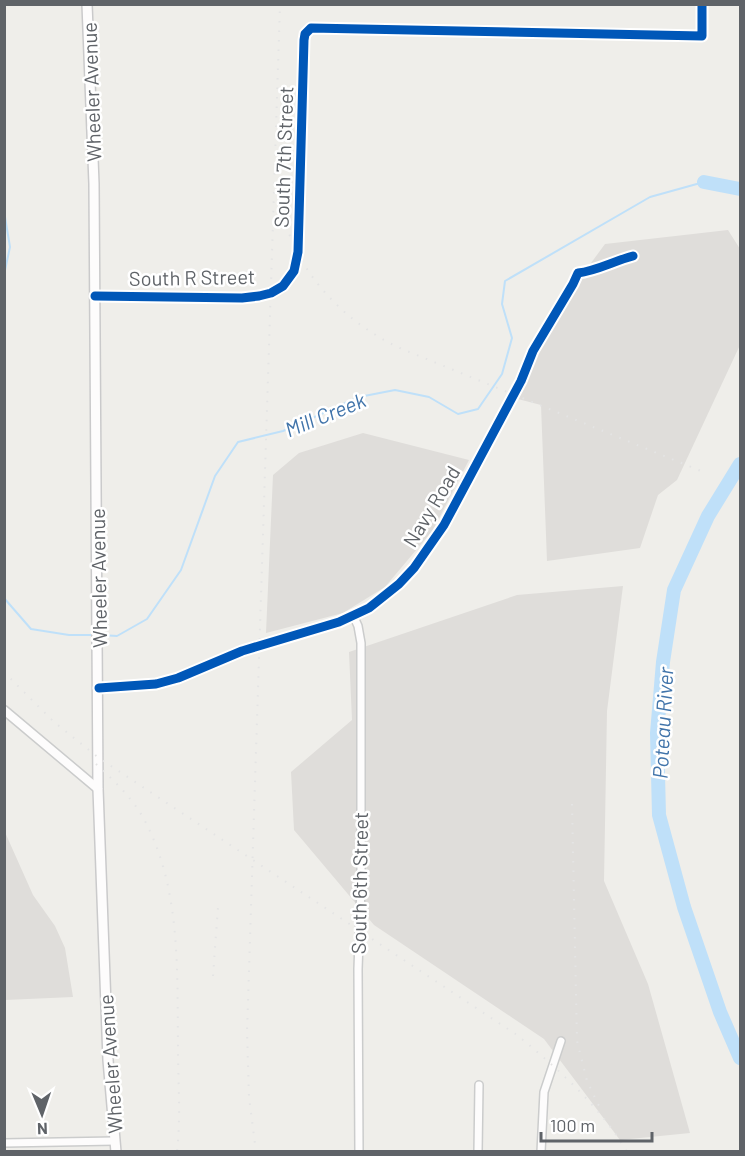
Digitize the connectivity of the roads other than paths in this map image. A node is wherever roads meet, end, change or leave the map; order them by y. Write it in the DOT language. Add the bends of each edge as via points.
graph roads {
  1 [pos="87,4"];
  2 [pos="702,4"];
  3 [pos="633,256"];
  4 [pos="287,282"];
  5 [pos="94,296"];
  6 [pos="353,615"];
  7 [pos="99,688"];
  8 [pos="4,710"];
  9 [pos="98,789"];
  10 [pos="561,1041"];
  11 [pos="479,1085"];
  12 [pos="6,1143"];
  13 [pos="115,1146"];
  14 [pos="8,1152"];
  15 [pos="359,1152"];
  16 [pos="478,1152"];
  17 [pos="541,1152"];
  1 -- 5 [label="main road, Wheeler Avenue"];
  2 -- 4 [label="street, South 7th Street" via="702,36 317,27 308,31 304,40 298,252"];
  3 -- 6 [label="street, Navy Road" via="578,273 533,351 437,538 399,584 369,608"];
  4 -- 5 [label="street, South R Street" via="278,290 252,297"];
  5 -- 7 [label="main road, Wheeler Avenue"];
  6 -- 7 [label="street, Navy Road" via="324,628 242,651 169,681"];
  6 -- 15 [label="street, South 6th Street" via="360,643"];
  7 -- 9 [label="main road, Wheeler Avenue"];
  8 -- 9 [label="street"];
  9 -- 13 [label="main road, Wheeler Avenue"];
  10 -- 17 [label="street" via="544,1092"];
  11 -- 16 [label="street"];
  12 -- 13 [label="street"];
  12 -- 14 [label="street"];
}
